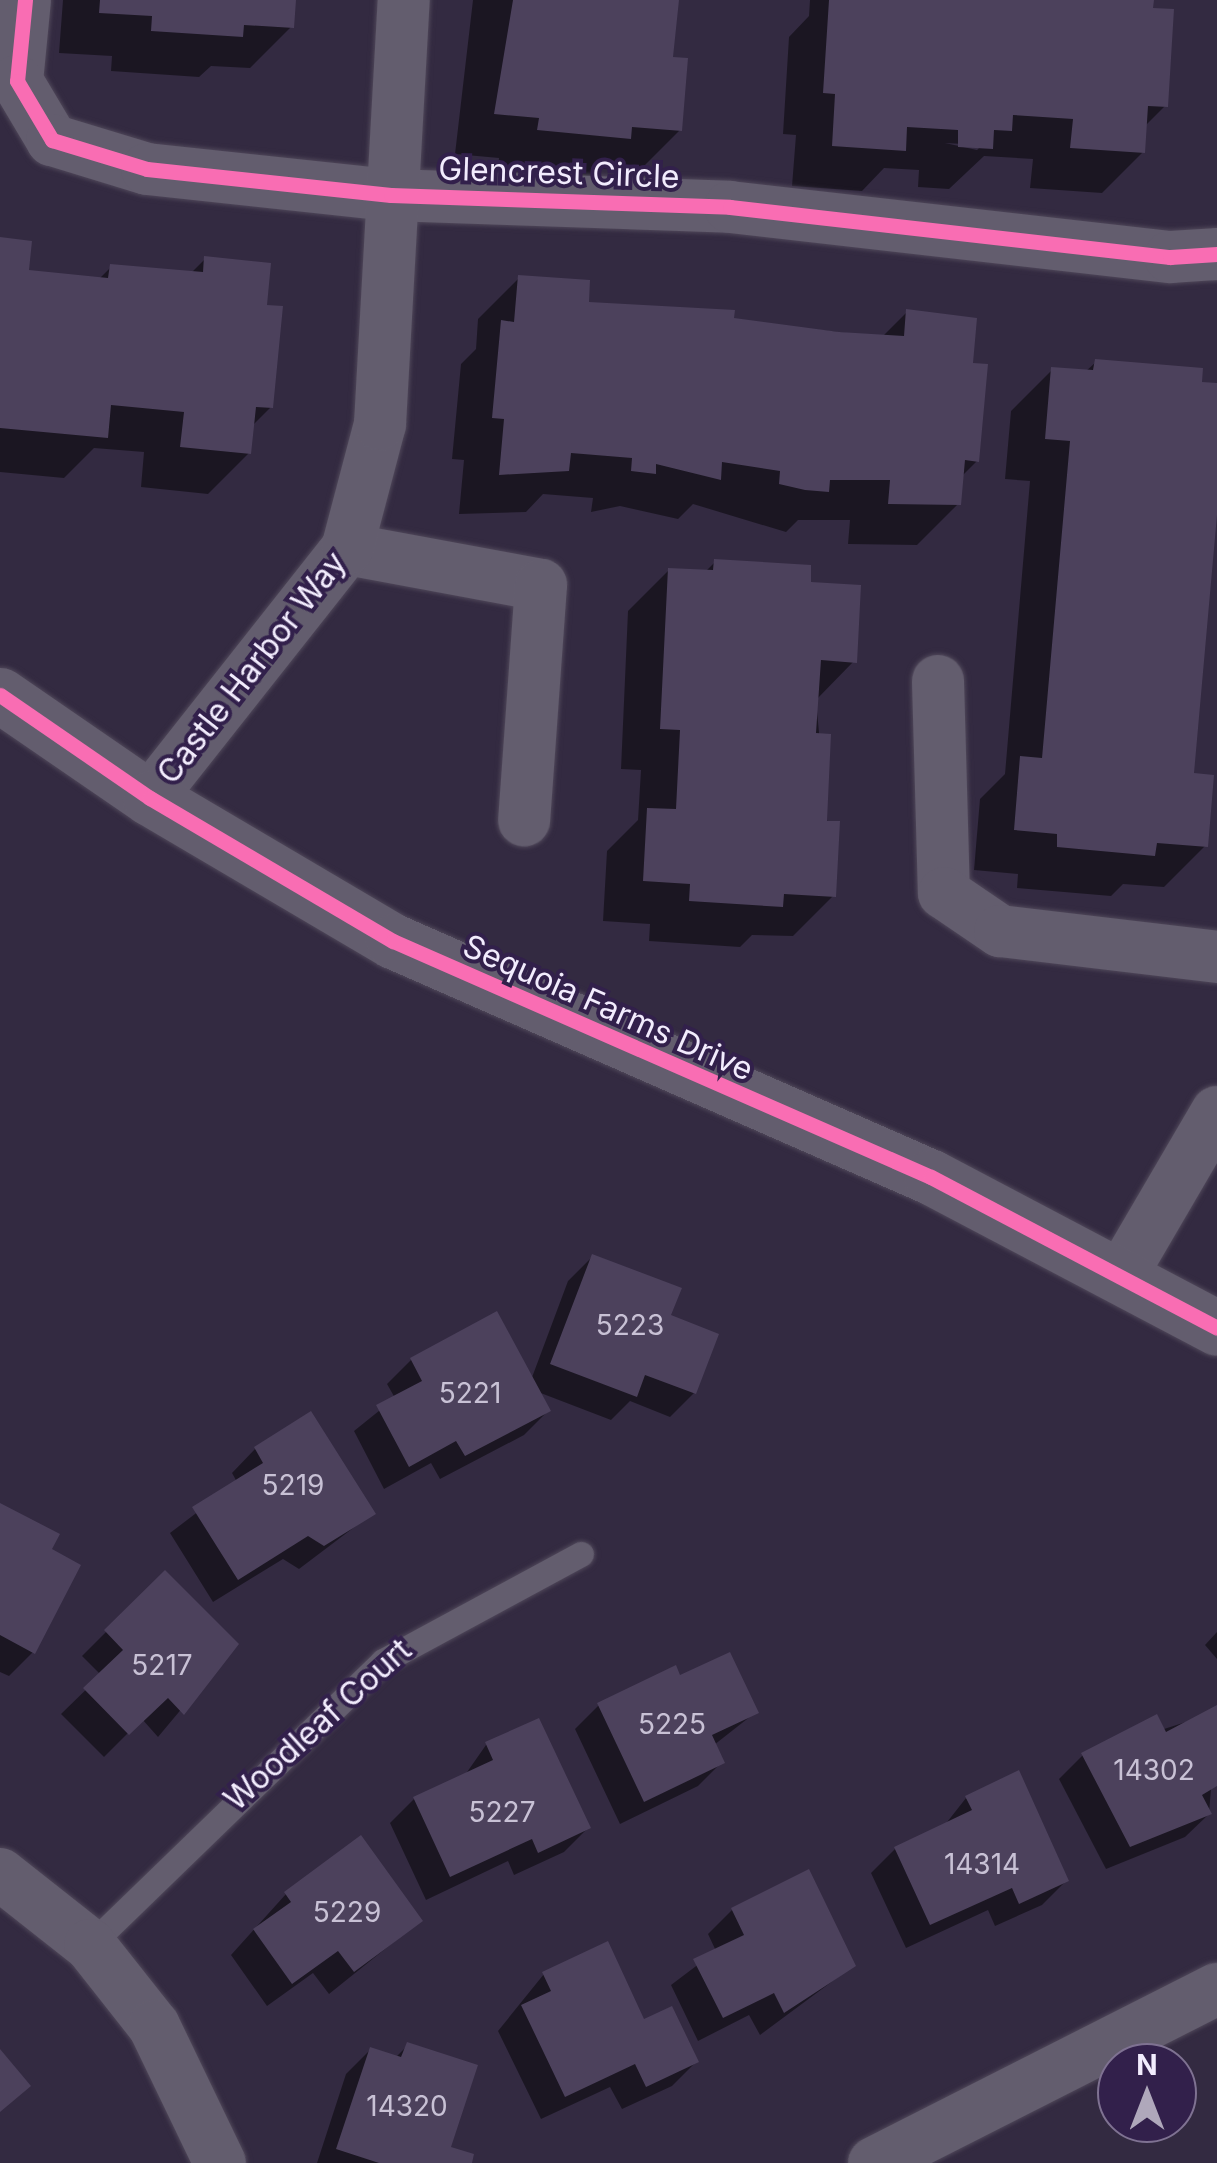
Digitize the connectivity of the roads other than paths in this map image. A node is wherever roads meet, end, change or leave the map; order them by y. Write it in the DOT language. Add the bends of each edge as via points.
graph roads {
  1 [pos="26,0"];
  2 [pos="404,0"];
  3 [pos="391,194"];
  4 [pos="1217,254"];
  5 [pos="347,549"];
  6 [pos="938,681"];
  7 [pos="0,695"];
  8 [pos="150,798"];
  9 [pos="524,820"];
  10 [pos="1217,957"];
  11 [pos="1217,1112"];
  12 [pos="1121,1276"];
  13 [pos="1217,1328"];
  14 [pos="580,1554"];
  15 [pos="0,1874"];
  16 [pos="90,1945"];
  17 [pos="1214,1999"];
  18 [pos="220,2163"];
  19 [pos="874,2163"];
  1 -- 3 [label="street, Glencrest Circle" via="16,81 52,140 147,169"];
  2 -- 3 [label="street, Castle Harbor Way"];
  3 -- 4 [label="street, Glencrest Circle" via="730,207 1170,257"];
  3 -- 5 [label="street, Castle Harbor Way" via="380,424"];
  5 -- 8 [label="street, Castle Harbor Way"];
  5 -- 9 [label="street" via="541,585"];
  6 -- 10 [label="street" via="944,894 1000,931"];
  7 -- 8 [label="street, Sequoia Farms Drive"];
  8 -- 12 [label="street, Sequoia Farms Drive" via="393,942 931,1178"];
  11 -- 12 [label="street"];
  12 -- 13 [label="street, Sequoia Farms Drive"];
  14 -- 16 [label="lane, Woodleaf Court" via="383,1661"];
  15 -- 16 [label="street"];
  16 -- 18 [label="street" via="184,2076"];
  17 -- 19 [label="street"];
}
